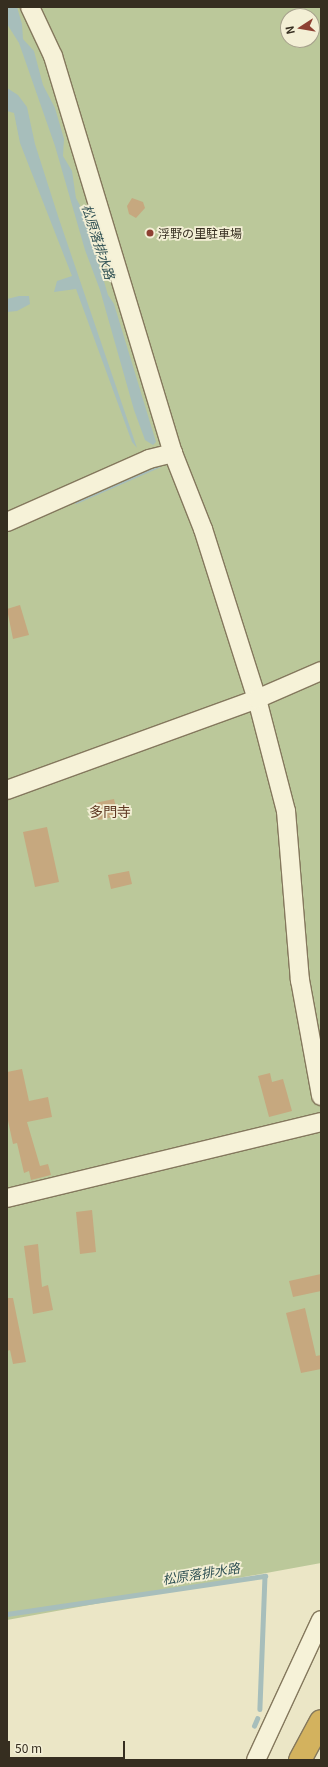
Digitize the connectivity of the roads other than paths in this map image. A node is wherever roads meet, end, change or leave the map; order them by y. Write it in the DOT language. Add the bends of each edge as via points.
graph roads {
  1 [pos="30,7"];
  2 [pos="173,453"];
  3 [pos="7,522"];
  4 [pos="321,671"];
  5 [pos="257,699"];
  6 [pos="7,790"];
  7 [pos="321,1096"];
  8 [pos="321,1122"];
  9 [pos="7,1198"];
  10 [pos="320,1622"];
  11 [pos="321,1721"];
  12 [pos="256,1760"];
  13 [pos="300,1760"];
  1 -- 2 [label="street" via="53,56"];
  2 -- 3 [label="street" via="149,459"];
  2 -- 5 [label="street" via="203,529"];
  4 -- 5 [label="street"];
  5 -- 6 [label="street"];
  5 -- 7 [label="street" via="286,811 300,980"];
  8 -- 9 [label="street"];
  10 -- 12 [label="street"];
  11 -- 13 [label="highway"];
}
